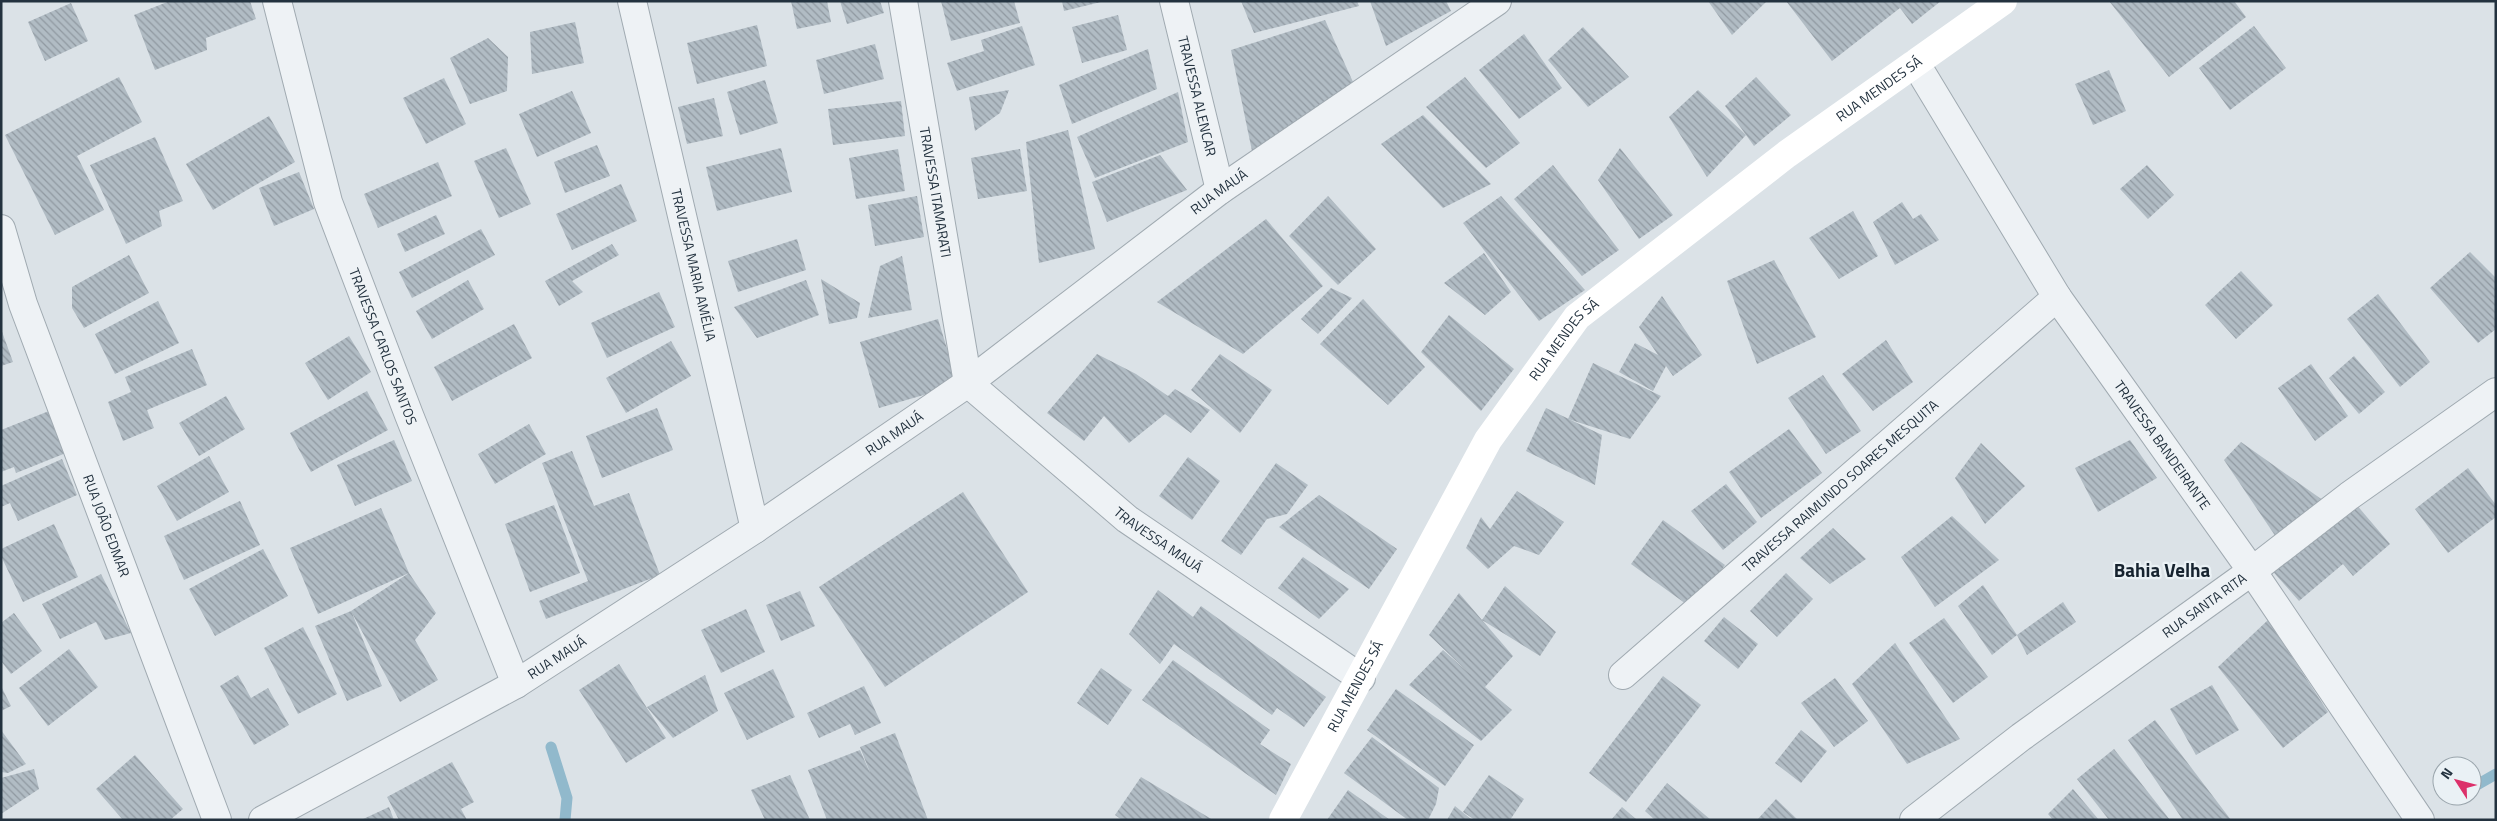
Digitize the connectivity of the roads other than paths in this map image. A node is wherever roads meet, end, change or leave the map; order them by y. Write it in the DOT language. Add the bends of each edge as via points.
graph roads {
  1 [pos="278,1"];
  2 [pos="632,1"];
  3 [pos="903,1"];
  4 [pos="1174,1"];
  5 [pos="1497,1"];
  6 [pos="2003,1"];
  7 [pos="1462,11"];
  8 [pos="1916,64"];
  9 [pos="1220,190"];
  10 [pos="1,228"];
  11 [pos="2057,297"];
  12 [pos="968,382"];
  13 [pos="2496,392"];
  14 [pos="755,529"];
  15 [pos="2252,571"];
  16 [pos="1623,675"];
  17 [pos="1361,678"];
  18 [pos="516,684"];
  19 [pos="217,820"];
  20 [pos="262,820"];
  21 [pos="1283,820"];
  22 [pos="1914,820"];
  23 [pos="2420,820"];
  1 -- 18 [label="street, TRAVESSA CARLOS SANTOS" via="328,202 408,415"];
  2 -- 14 [label="street, TRAVESSA MARIA AMÉLIA"];
  3 -- 12 [label="street, TRAVESSA ITAMARATI"];
  4 -- 9 [label="street, TRAVESSA ALENCAR"];
  5 -- 7 [label="street, RUA MAUÁ"];
  6 -- 8 [label="street, RUA MENDES SÁ"];
  7 -- 9 [label="street, RUA MAUÁ"];
  8 -- 11 [label="street, TRAVESSA BANDEIRANTE"];
  8 -- 17 [label="street, RUA MENDES SÁ" via="1788,154 1578,317 1488,440"];
  9 -- 12 [label="street, RUA MAUÁ"];
  10 -- 19 [label="street, RUA JOÃO EDMAR" via="22,304"];
  11 -- 15 [label="street, TRAVESSA BANDEIRANTE"];
  11 -- 16 [label="street, TRAVESSA RAIMUNDO SOARES MESQUITA"];
  12 -- 14 [label="street, RUA MAUÁ"];
  12 -- 17 [label="street, TRAVESSA MAUÁ" via="1127,520"];
  13 -- 15 [label="street, RUA SANTA RITA" via="2349,496"];
  14 -- 18 [label="street, RUA MAUÁ"];
  15 -- 22 [label="street, RUA SANTA RITA" via="2021,737"];
  15 -- 23 [label="street, TRAVESSA BANDEIRANTE"];
  17 -- 21 [label="street, RUA MENDES SÁ"];
  18 -- 20 [label="street, RUA MAUÁ"];
}
